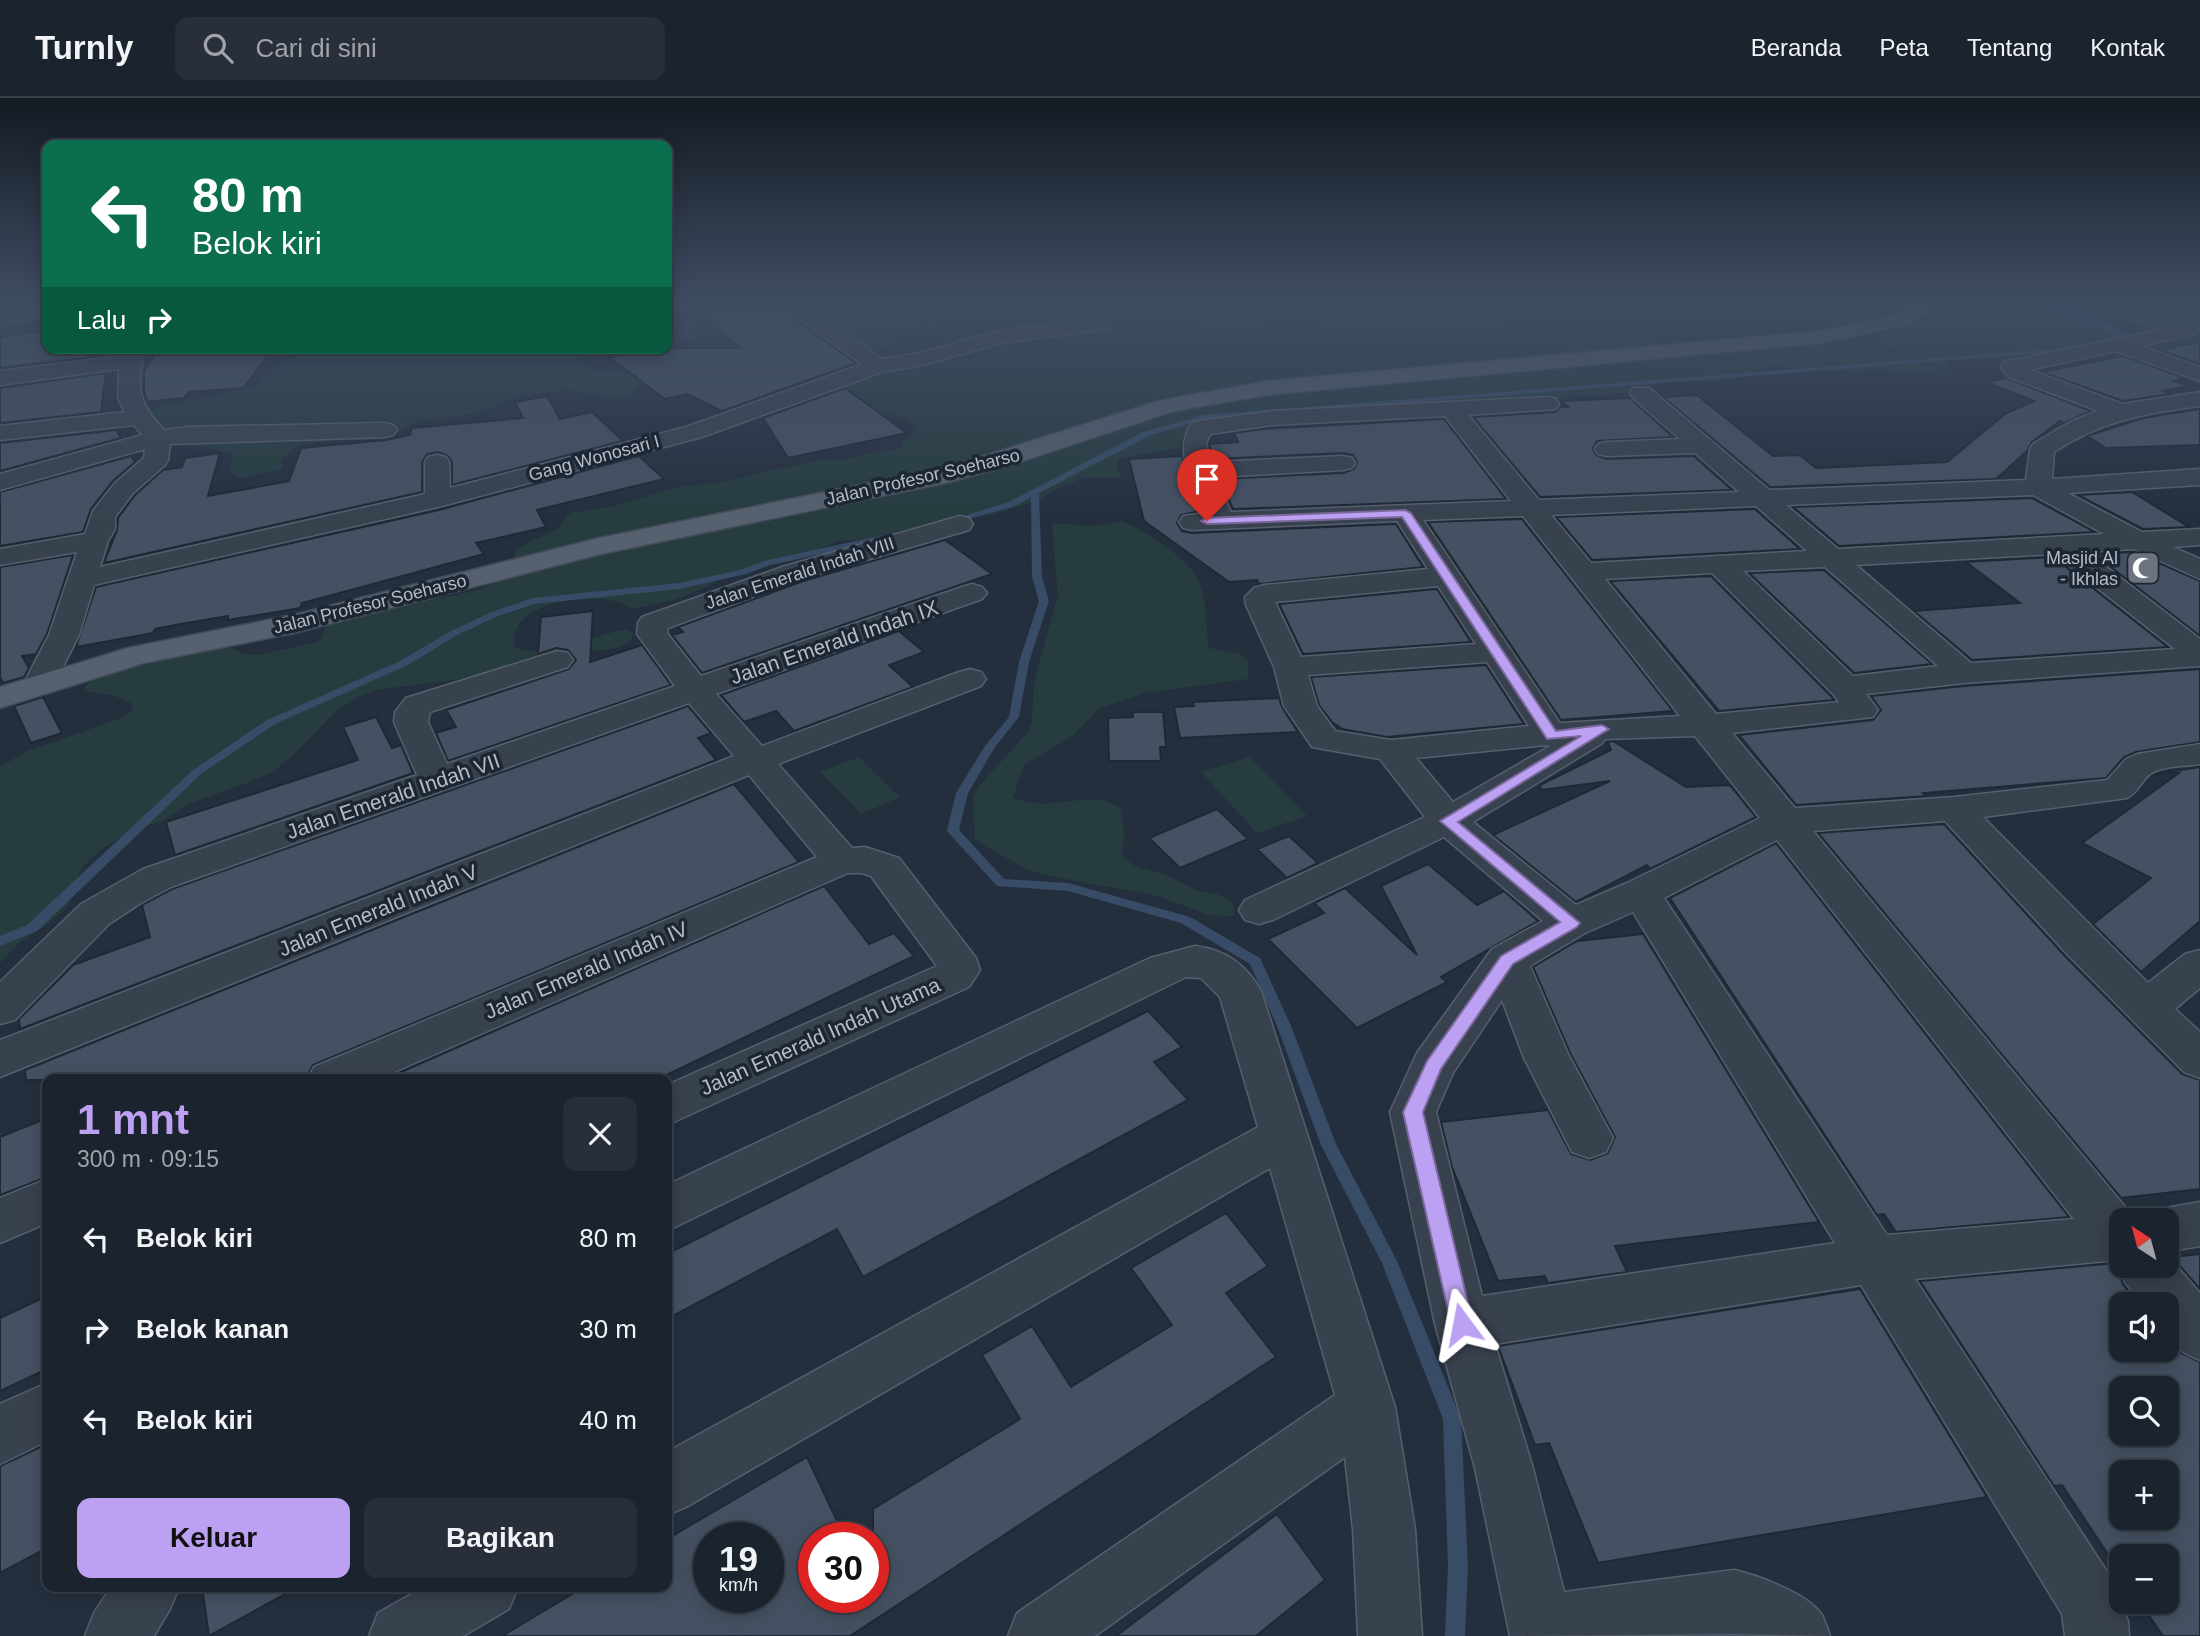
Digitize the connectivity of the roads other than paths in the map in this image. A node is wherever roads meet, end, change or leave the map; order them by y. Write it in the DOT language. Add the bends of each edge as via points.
graph roads {
  1 [pos="30,373"];
  2 [pos="130,373"];
  3 [pos="859,373"];
  4 [pos="1432,373"];
  5 [pos="2022,373"];
  6 [pos="0,378"];
  7 [pos="1641,393"];
  8 [pos="2200,399"];
  9 [pos="1548,404"];
  10 [pos="1452,410"];
  11 [pos="2117,410"];
  12 [pos="138,418"];
  13 [pos="385,430"];
  14 [pos="0,433"];
  15 [pos="158,438"];
  16 [pos="1702,445"];
  17 [pos="1607,449"];
  18 [pos="437,462"];
  19 [pos="1342,463"];
  20 [pos="1200,470"];
  21 [pos="2200,477"];
  22 [pos="0,482"];
  23 [pos="2038,487"];
  24 [pos="1764,498"];
  25 [pos="438,499"];
  26 [pos="1531,509"];
  27 [pos="1405,513"];
  28 [pos="1221,521"];
  29 [pos="1192,522"];
  30 [pos="960,524"];
  31 [pos="2200,537"];
  32 [pos="94,541"];
  33 [pos="2142,541"];
  34 [pos="2062,546"];
  35 [pos="0,557"];
  36 [pos="1834,560"];
  37 [pos="1719,564"];
  38 [pos="2200,570"];
  39 [pos="1583,572"];
  40 [pos="1448,576"];
  41 [pos="83,579"];
  42 [pos="972,593"];
  43 [pos="1496,652"];
  44 [pos="2200,656"];
  45 [pos="557,660"];
  46 [pos="1290,667"];
  47 [pos="1964,673"];
  48 [pos="970,679"];
  49 [pos="40,683"];
  50 [pos="1845,687"];
  51 [pos="696,691"];
  52 [pos="0,698"];
  53 [pos="1706,724"];
  54 [pos="1602,729"];
  55 [pos="1552,736"];
  56 [pos="1391,750"];
  57 [pos="2200,754"];
  58 [pos="756,760"];
  59 [pos="437,781"];
  60 [pos="1954,808"];
  61 [pos="1448,821"];
  62 [pos="1784,821"];
  63 [pos="842,861"];
  64 [pos="1641,893"];
  65 [pos="1259,910"];
  66 [pos="1572,923"];
  67 [pos="1507,960"];
  68 [pos="2200,965"];
  69 [pos="2149,1006"];
  70 [pos="0,1008"];
  71 [pos="0,1059"];
  72 [pos="2200,1060"];
  73 [pos="344,1074"];
  74 [pos="672,1104"];
  75 [pos="1283,1136"];
  76 [pos="1589,1139"];
  77 [pos="42,1202"];
  78 [pos="672,1207"];
  79 [pos="2109,1212"];
  80 [pos="0,1221"];
  81 [pos="2200,1224"];
  82 [pos="2179,1230"];
  83 [pos="2109,1244"];
  84 [pos="1874,1259"];
  85 [pos="2160,1278"];
  86 [pos="1462,1324"];
  87 [pos="2200,1334"];
  88 [pos="1367,1407"];
  89 [pos="42,1414"];
  90 [pos="0,1435"];
  91 [pos="672,1482"];
  92 [pos="145,1592"];
  93 [pos="478,1592"];
  94 [pos="1541,1631"];
  95 [pos="117,1636"];
  96 [pos="401,1636"];
  97 [pos="1040,1636"];
  98 [pos="1390,1636"];
  99 [pos="1798,1636"];
  100 [pos="2097,1636"];
  1 -- 6 [label="street"];
  2 -- 12 [label="street" via="130,404"];
  3 -- 25 [label="street, Gang Wonosari I" via="694,432"];
  4 -- 49 [label="main road, Jalan Profesor Soeharso" via="1267,388 1168,405 950,474 599,546 294,624 139,655"];
  5 -- 11 [label="street"];
  7 -- 16 [label="street"];
  8 -- 11 [label="street"];
  9 -- 10 [label="street"];
  10 -- 20 [label="street" via="1272,418 1200,428 1194,444"];
  10 -- 26 [label="street"];
  11 -- 23 [label="street" via="2042,449"];
  12 -- 14 [label="street"];
  12 -- 15 [label="street"];
  13 -- 15 [label="street"];
  15 -- 22 [label="street"];
  15 -- 32 [label="street" via="156,460 124,488 102,517 102,529"];
  16 -- 17 [label="street"];
  16 -- 24 [label="street"];
  18 -- 25 [label="street"];
  19 -- 20 [label="street"];
  20 -- 28 [label="street"];
  21 -- 23 [label="street"];
  23 -- 24 [label="street"];
  23 -- 33 [label="street"];
  24 -- 26 [label="street"];
  24 -- 36 [label="street"];
  25 -- 41 [label="street, Gang Wonosari I"];
  26 -- 27 [label="street"];
  26 -- 39 [label="street"];
  27 -- 28 [label="street"];
  27 -- 40 [label="street"];
  28 -- 29 [label="street"];
  30 -- 51 [label="street, Jalan Emerald Indah VIII" via="792,573 658,620 651,627 652,634"];
  31 -- 33 [label="street"];
  32 -- 35 [label="street"];
  32 -- 41 [label="street"];
  33 -- 34 [label="street"];
  33 -- 38 [label="street"];
  34 -- 36 [label="street"];
  34 -- 44 [label="street"];
  36 -- 37 [label="street"];
  36 -- 47 [label="street"];
  37 -- 39 [label="street"];
  37 -- 50 [label="street"];
  39 -- 53 [label="street"];
  40 -- 43 [label="street"];
  40 -- 46 [label="street" via="1264,594 1258,600"];
  41 -- 49 [label="street" via="64,635"];
  42 -- 51 [label="street, Jalan Emerald Indah IX"];
  43 -- 46 [label="street"];
  43 -- 55 [label="street"];
  44 -- 47 [label="street"];
  45 -- 59 [label="street" via="418,705 411,722"];
  46 -- 56 [label="street" via="1301,706 1324,740"];
  47 -- 50 [label="street"];
  48 -- 58 [label="street, Jalan Emerald Indah V"];
  49 -- 52 [label="main road, Jalan Profesor Soeharso"];
  50 -- 53 [label="street" via="1861,710"];
  51 -- 58 [label="street"];
  51 -- 59 [label="street, Jalan Emerald Indah VII"];
  53 -- 54 [label="street"];
  53 -- 62 [label="street"];
  54 -- 55 [label="street"];
  54 -- 61 [label="street"];
  55 -- 56 [label="street"];
  56 -- 61 [label="street"];
  57 -- 60 [label="street" via="2143,763 2123,787 2114,790"];
  58 -- 63 [label="street"];
  58 -- 71 [label="street, Jalan Emerald Indah V"];
  59 -- 70 [label="street, Jalan Emerald Indah VII" via="157,878 95,914"];
  60 -- 62 [label="street"];
  60 -- 69 [label="street" via="2082,944"];
  61 -- 65 [label="street"];
  61 -- 66 [label="street"];
  62 -- 64 [label="street"];
  62 -- 79 [label="street"];
  63 -- 73 [label="street, Jalan Emerald Indah IV"];
  63 -- 74 [label="street, Jalan Emerald Indah Utama" via="865,860 885,867 955,958 959,970"];
  64 -- 66 [label="street"];
  64 -- 84 [label="street"];
  66 -- 67 [label="street"];
  67 -- 76 [label="street" via="1547,1058"];
  67 -- 86 [label="street" via="1433,1066 1413,1112"];
  68 -- 69 [label="street"];
  69 -- 72 [label="street"];
  75 -- 78 [label="street" via="1240,990 1216,967 1180,961"];
  75 -- 88 [label="street"];
  75 -- 91 [label="street"];
  77 -- 80 [label="street"];
  81 -- 82 [label="street"];
  83 -- 84 [label="street"];
  84 -- 86 [label="street"];
  84 -- 100 [label="street" via="2088,1598"];
  85 -- 87 [label="street"];
  86 -- 94 [label="street" via="1504,1468"];
  88 -- 97 [label="street"];
  88 -- 98 [label="street" via="1384,1529"];
  89 -- 90 [label="street"];
  92 -- 95 [label="street"];
  93 -- 96 [label="street"];
  94 -- 99 [label="street" via="1734,1602 1771,1614"];
}
